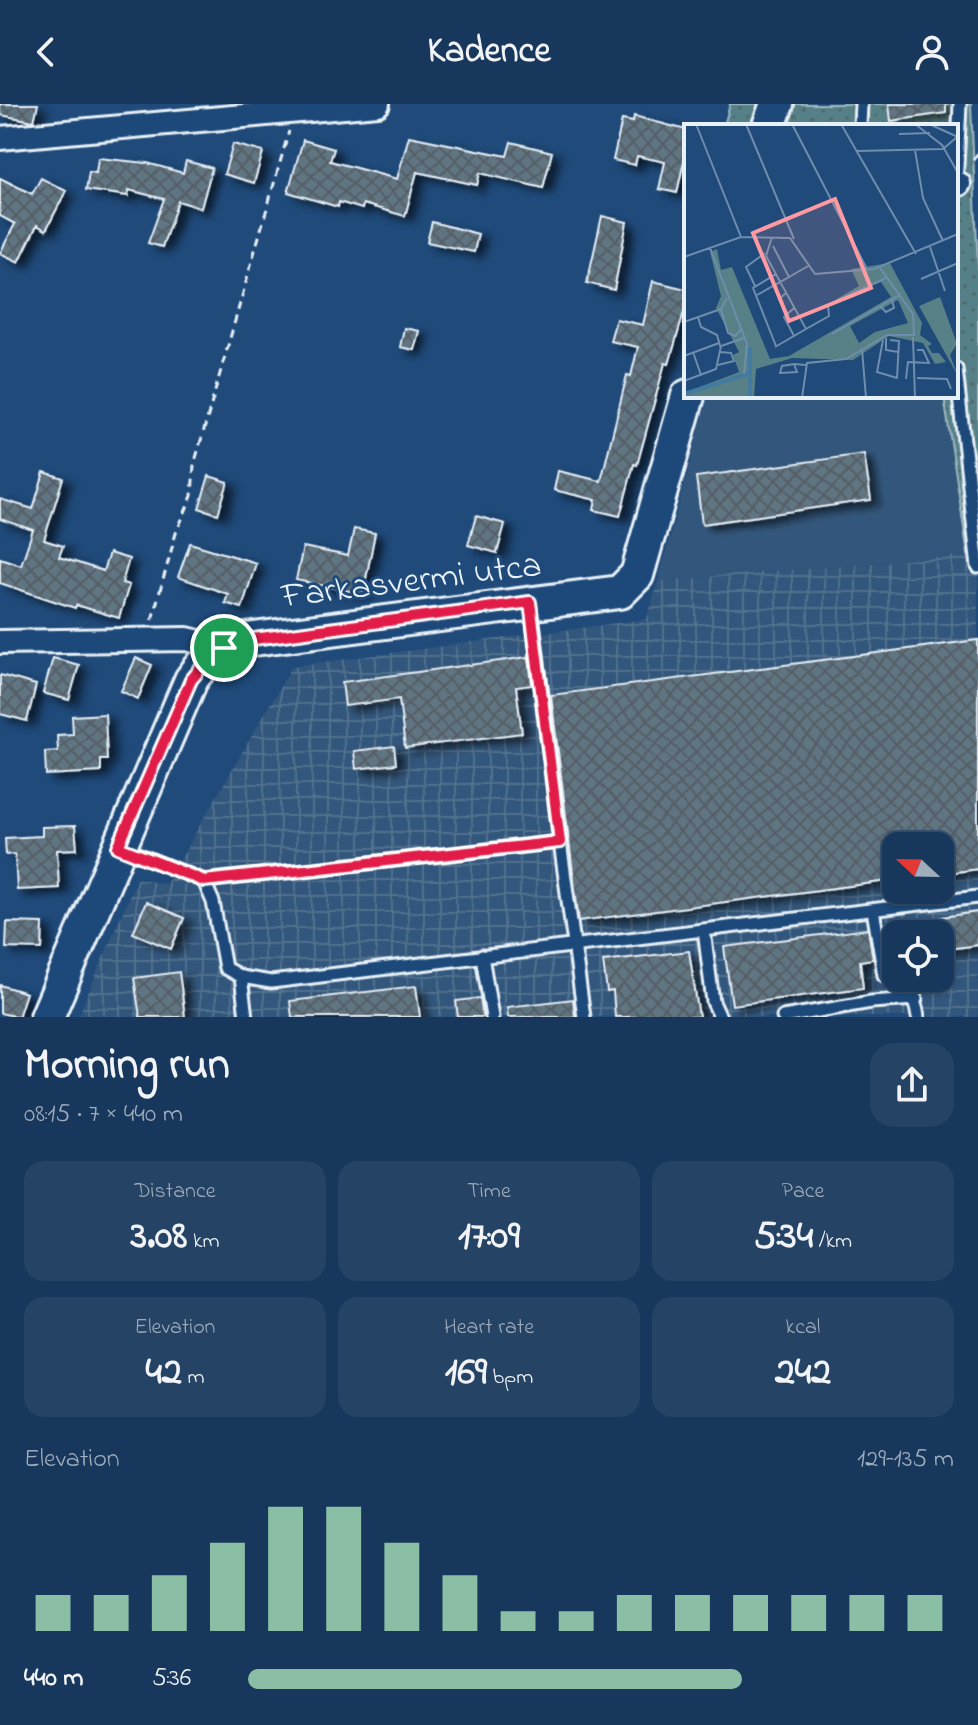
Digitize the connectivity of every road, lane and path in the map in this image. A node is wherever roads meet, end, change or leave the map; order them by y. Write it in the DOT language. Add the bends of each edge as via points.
graph roads {
  1 [pos="378,104"];
  2 [pos="777,104"];
  3 [pos="861,104"];
  4 [pos="960,104"];
  5 [pos="294,112"];
  6 [pos="770,124"];
  7 [pos="860,124"];
  8 [pos="0,138"];
  9 [pos="958,158"];
  10 [pos="958,387"];
  11 [pos="687,398"];
  12 [pos="978,567"];
  13 [pos="530,602"];
  14 [pos="147,639"];
  15 [pos="0,642"];
  16 [pos="224,648"];
  17 [pos="560,842"];
  18 [pos="118,847"];
  19 [pos="204,881"];
  20 [pos="978,897"];
  21 [pos="873,910"];
  22 [pos="704,930"];
  23 [pos="575,945"];
  24 [pos="482,956"];
  25 [pos="241,977"];
  26 [pos="916,999"];
  27 [pos="47,1017"];
  28 [pos="246,1017"];
  29 [pos="492,1017"];
  30 [pos="584,1017"];
  31 [pos="720,1017"];
  32 [pos="783,1017"];
  33 [pos="918,1017"];
  1 -- 5 [label="street"];
  2 -- 6 [label="street"];
  3 -- 7 [label="lane"];
  4 -- 9 [label="lane"];
  5 -- 8 [label="street"];
  5 -- 14 [label="path" via="194,465 192,496 176,533"];
  10 -- 12 [label="lane"];
  11 -- 13 [label="street, Farkasvermi utca" via="632,583 614,593"];
  13 -- 16 [label="street, Farkasvermi utca" via="246,640"];
  13 -- 17 [label="lane"];
  14 -- 15 [label="street"];
  14 -- 16 [label="street" via="187,639"];
  16 -- 18 [label="street, Farkasvermi utca" via="191,680"];
  17 -- 19 [label="lane"];
  17 -- 23 [label="lane"];
  18 -- 19 [label="lane"];
  18 -- 27 [label="street, Farkasvermi utca"];
  19 -- 25 [label="lane" via="213,902 220,958 225,968"];
  20 -- 21 [label="lane"];
  21 -- 22 [label="lane"];
  21 -- 26 [label="lane" via="884,975 901,981"];
  22 -- 23 [label="lane"];
  22 -- 31 [label="lane" via="713,1002"];
  23 -- 24 [label="lane"];
  23 -- 30 [label="lane"];
  24 -- 25 [label="lane" via="271,982"];
  24 -- 29 [label="lane"];
  25 -- 28 [label="lane"];
  26 -- 32 [label="lane"];
  26 -- 33 [label="lane"];
}
